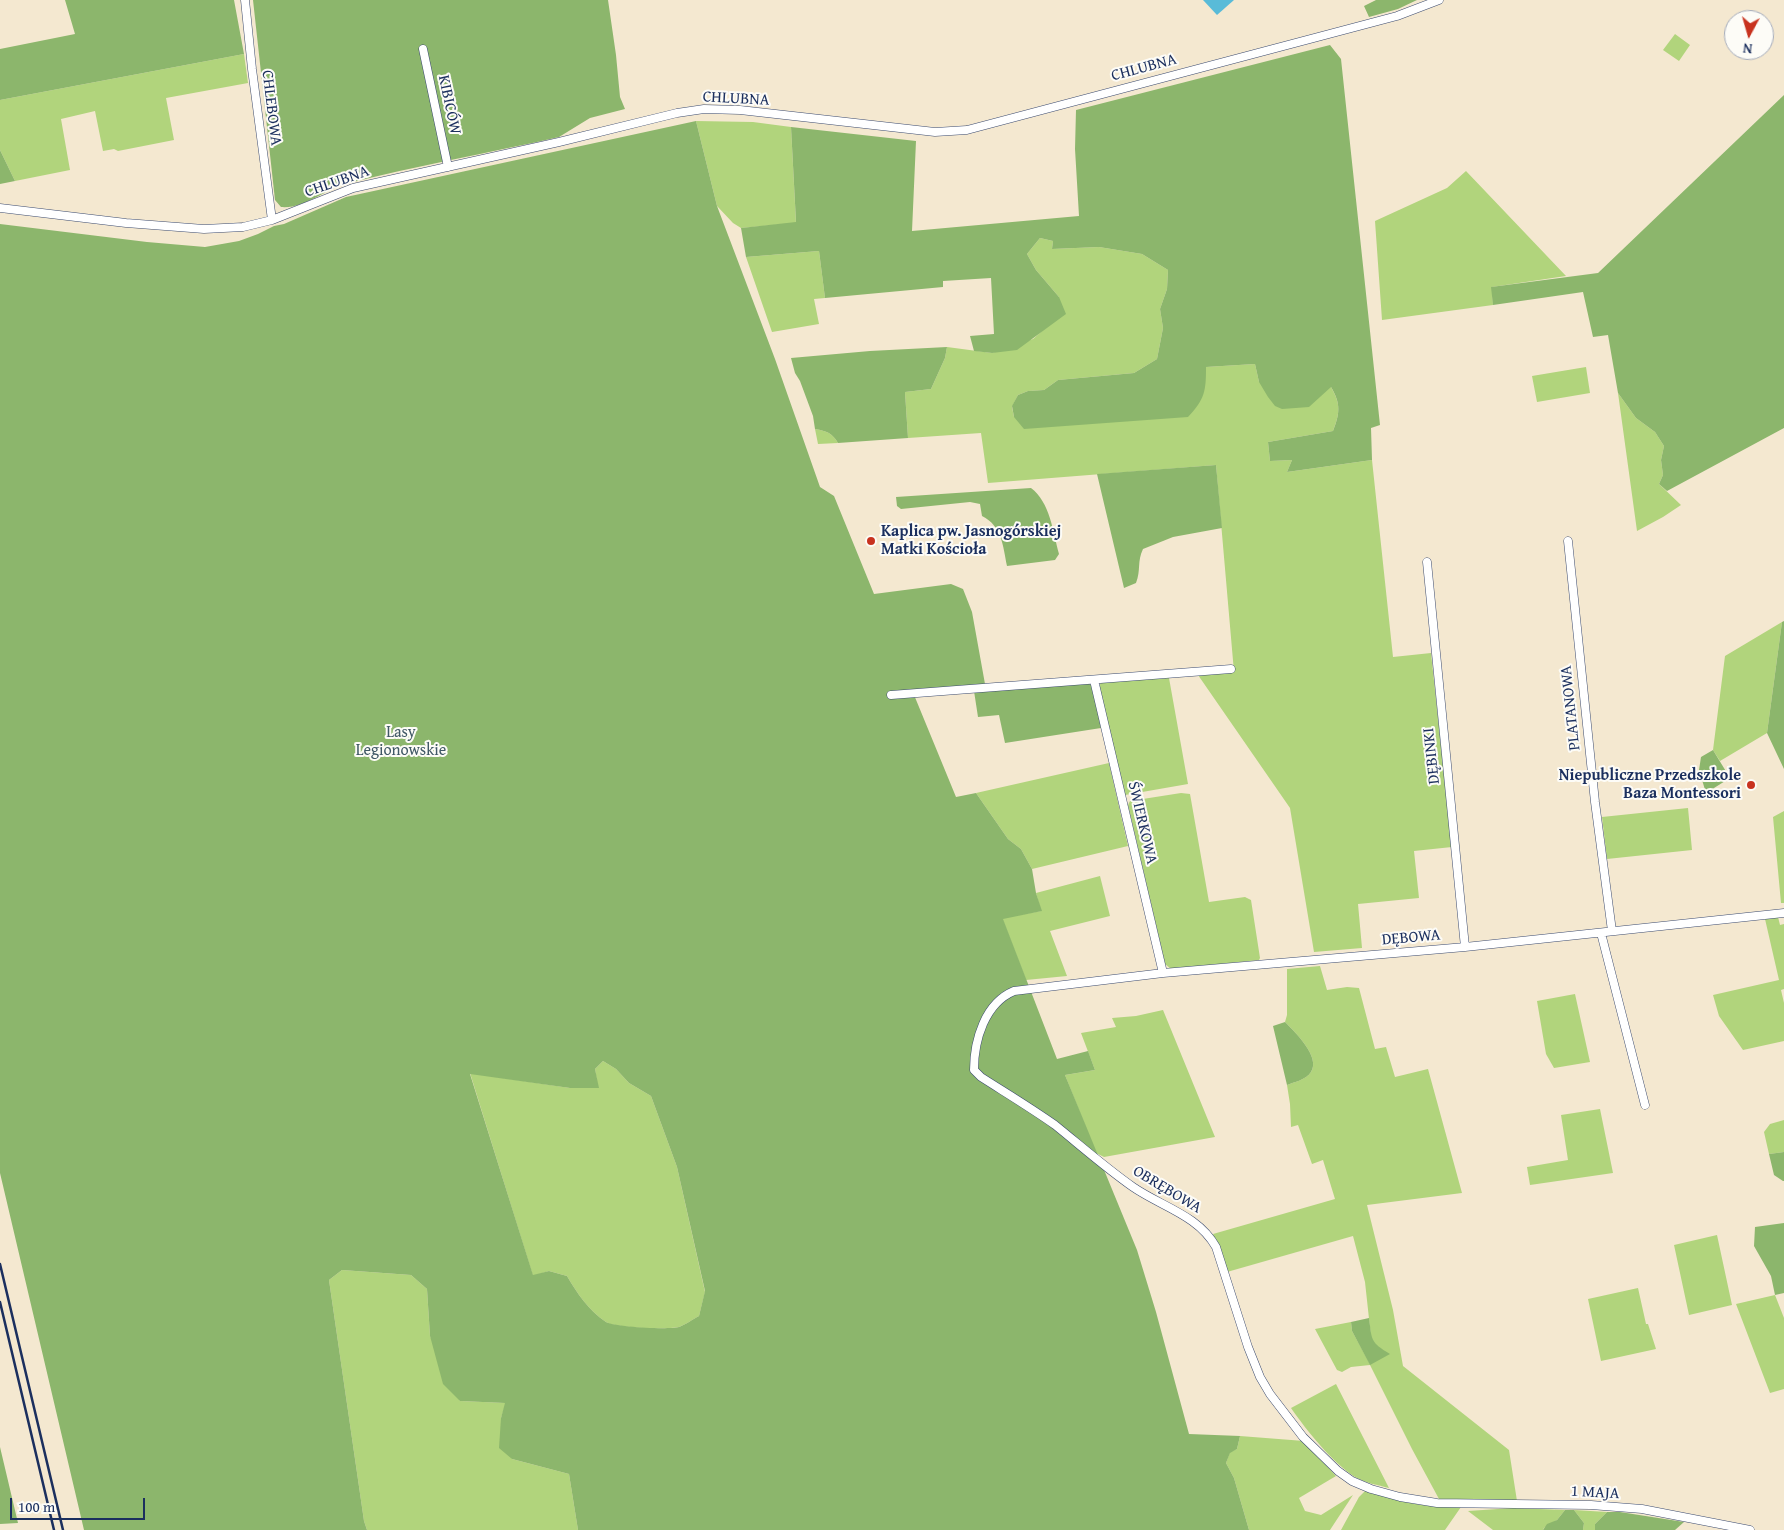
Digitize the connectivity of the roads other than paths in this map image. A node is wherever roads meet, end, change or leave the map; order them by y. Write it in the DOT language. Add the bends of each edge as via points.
graph roads {
  1 [pos="245,0"];
  2 [pos="1439,0"];
  3 [pos="423,49"];
  4 [pos="448,167"];
  5 [pos="0,208"];
  6 [pos="272,220"];
  7 [pos="1568,541"];
  8 [pos="1426,562"];
  9 [pos="1231,669"];
  10 [pos="1094,680"];
  11 [pos="891,695"];
  12 [pos="1784,913"];
  13 [pos="1612,932"];
  14 [pos="1601,933"];
  15 [pos="1465,947"];
  16 [pos="1163,973"];
  17 [pos="1039,988"];
  18 [pos="1645,1105"];
  19 [pos="1437,1503"];
  20 [pos="1750,1530"];
  1 -- 6 [label="street, CHLEBOWA"];
  2 -- 4 [label="street, CHLUBNA" via="1396,16 967,130 934,132 740,110 704,109"];
  3 -- 4 [label="street, KIBICÓW"];
  4 -- 6 [label="street, CHLUBNA" via="353,188"];
  5 -- 6 [label="street, CHLUBNA" via="204,229 243,227"];
  7 -- 13 [label="street, PLATANOWA"];
  8 -- 15 [label="street, DĘBINKI"];
  9 -- 10 [label="street"];
  10 -- 11 [label="street"];
  10 -- 16 [label="street, ŚWIERKOWA"];
  12 -- 13 [label="street, DĘBOWA"];
  13 -- 14 [label="street, DĘBOWA"];
  14 -- 15 [label="street, DĘBOWA"];
  14 -- 18 [label="street"];
  15 -- 16 [label="street, DĘBOWA"];
  16 -- 17 [label="street, DĘBOWA"];
  17 -- 19 [label="street, OBRĘBOWA" via="1014,991 994,1006 983,1023 974,1070 1053,1124 1136,1189 1186,1216 1210,1236 1260,1377 1303,1437 1338,1471 1371,1489"];
  19 -- 20 [label="street, 1 MAJA" via="1591,1505 1642,1509"];
}
